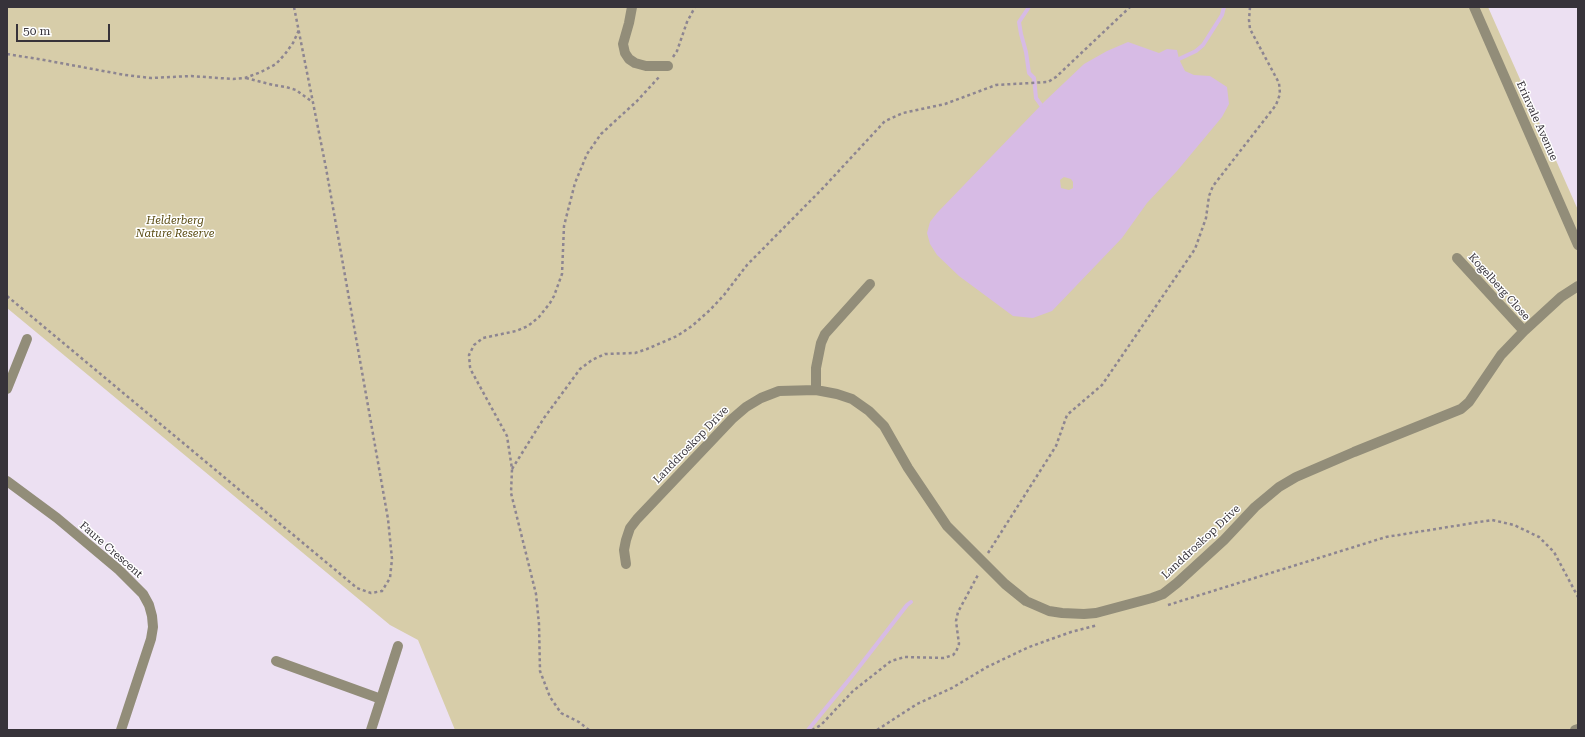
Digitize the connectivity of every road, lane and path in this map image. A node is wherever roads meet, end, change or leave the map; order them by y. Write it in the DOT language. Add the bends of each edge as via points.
graph roads {
  1 [pos="294,7"];
  2 [pos="632,7"];
  3 [pos="695,7"];
  4 [pos="1130,7"];
  5 [pos="1250,7"];
  6 [pos="1474,7"];
  7 [pos="299,30"];
  8 [pos="7,54"];
  9 [pos="668,66"];
  10 [pos="245,78"];
  11 [pos="312,102"];
  12 [pos="1578,245"];
  13 [pos="1457,258"];
  14 [pos="870,284"];
  15 [pos="1578,286"];
  16 [pos="7,296"];
  17 [pos="1524,331"];
  18 [pos="28,339"];
  19 [pos="7,390"];
  20 [pos="816,390"];
  21 [pos="512,469"];
  22 [pos="7,481"];
  23 [pos="984,563"];
  24 [pos="626,564"];
  25 [pos="1578,597"];
  26 [pos="1164,606"];
  27 [pos="1099,625"];
  28 [pos="398,646"];
  29 [pos="276,661"];
  30 [pos="381,699"];
  31 [pos="1578,728"];
  32 [pos="121,730"];
  33 [pos="371,730"];
  34 [pos="589,730"];
  35 [pos="812,730"];
  36 [pos="877,730"];
  37 [pos="1574,730"];
  1 -- 7 [label="path"];
  2 -- 9 [label="street" via="623,44 625,53 635,63"];
  3 -- 9 [label="path"];
  4 -- 21 [label="path" via="1056,78 1048,82 991,86 945,104 903,113 885,121 747,265 710,310 692,326 677,336 647,349 635,353 605,354 580,369 544,418"];
  5 -- 23 [label="path" via="1250,29 1279,83 1280,94 1276,105 1213,186 1206,218 1195,249 1102,385 1067,415 1056,446 990,549"];
  6 -- 12 [label="street, Erinvale Avenue"];
  7 -- 10 [label="path" via="293,43 276,64"];
  7 -- 11 [label="path"];
  8 -- 10 [label="path" via="151,78"];
  9 -- 21 [label="path" via="586,154 565,222 562,274 550,303 528,326 484,338 471,350 470,367 507,436"];
  10 -- 11 [label="path" via="296,90"];
  11 -- 16 [label="path" via="388,519 392,559 390,578 382,592 371,593 356,588"];
  13 -- 17 [label="street, Kogelberg Close"];
  14 -- 20 [label="street" via="823,338 818,353"];
  15 -- 17 [label="street, Landdroskop Drive" via="1561,297"];
  17 -- 23 [label="street, Landdroskop Drive" via="1501,355 1469,402 1461,409 1354,452 1279,487 1163,594 1096,613 1062,613 1026,601"];
  18 -- 19 [label="street"];
  20 -- 23 [label="street, Landdroskop Drive" via="852,399 869,410 884,426 908,468 947,526"];
  20 -- 24 [label="street, Landdroskop Drive" via="779,391 746,406 633,524 624,550"];
  21 -- 34 [label="path" via="512,493 536,594 540,670 550,697 561,713"];
  22 -- 32 [label="street, Faure Crescent" via="119,570 143,594 149,605 152,616 151,639"];
  23 -- 35 [label="path" via="958,612 956,621 959,644 956,652 948,658 906,657 891,661 853,691 821,725"];
  25 -- 26 [label="path" via="1554,552 1539,537 1514,525 1492,520 1386,538"];
  27 -- 36 [label="path" via="1029,647 918,704"];
  28 -- 30 [label="street"];
  29 -- 30 [label="street"];
  30 -- 33 [label="street"];
  31 -- 37 [label="street"];
}
